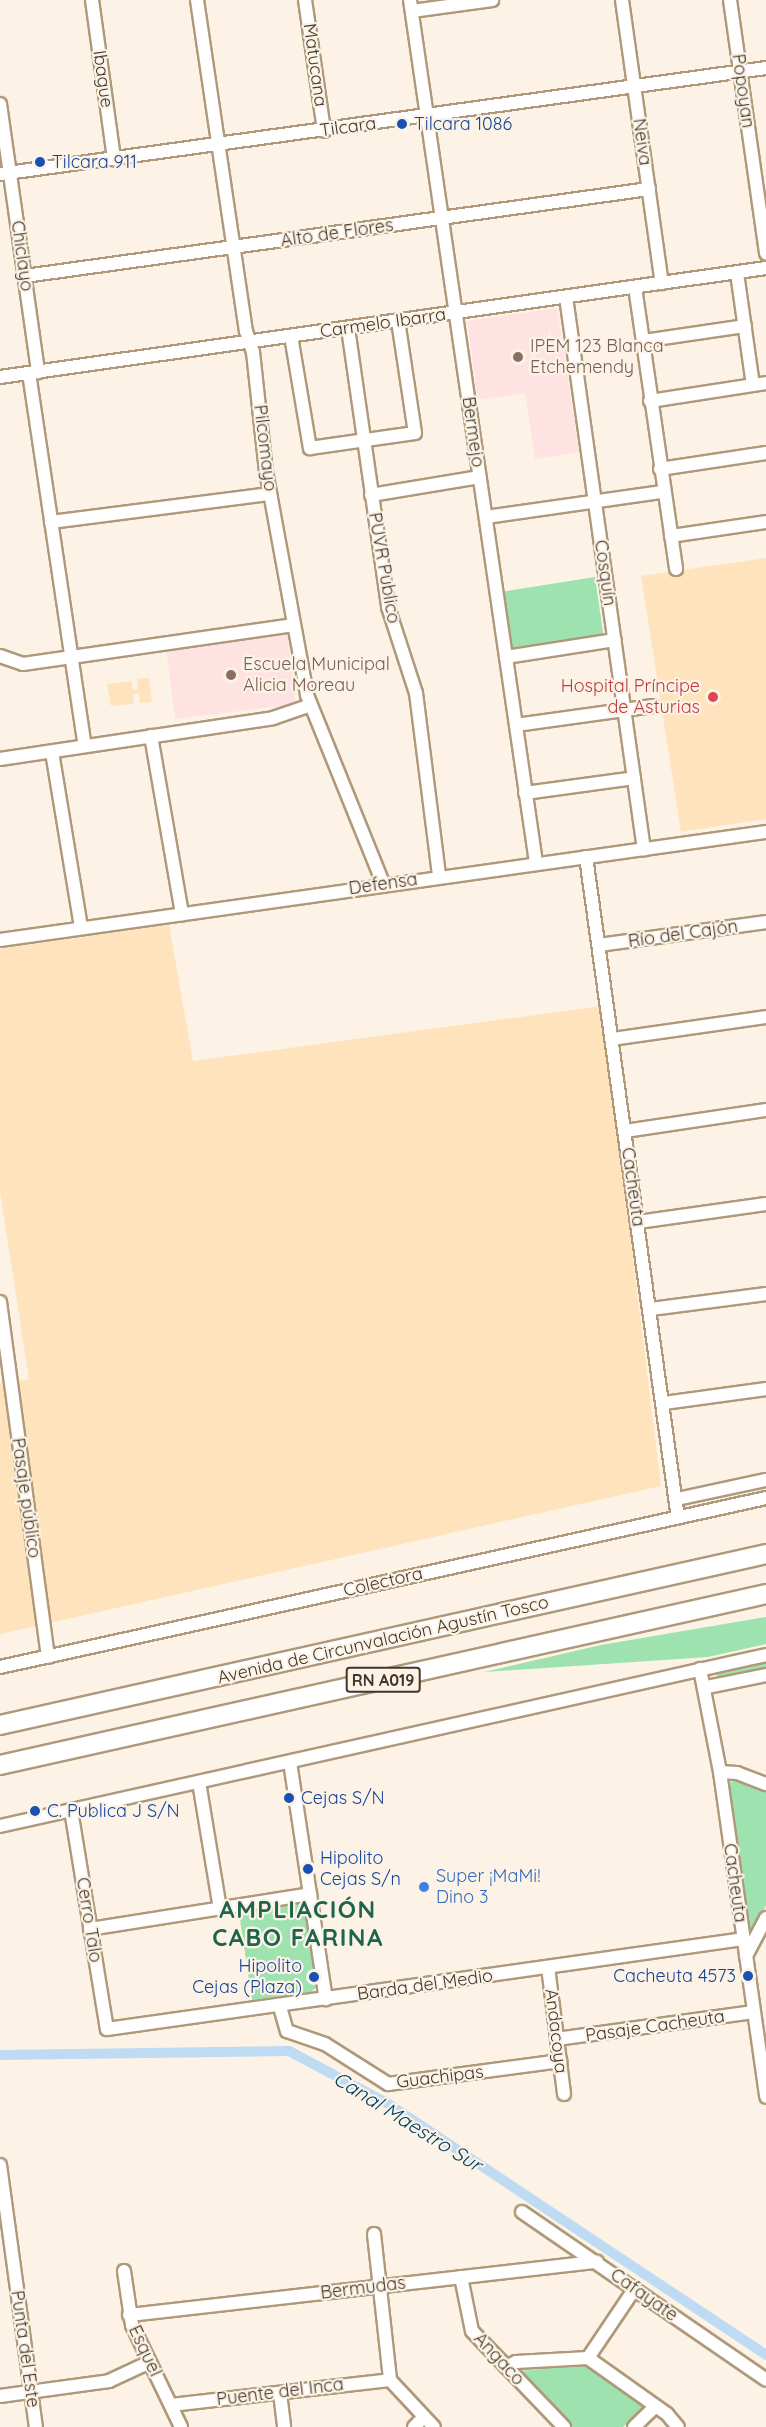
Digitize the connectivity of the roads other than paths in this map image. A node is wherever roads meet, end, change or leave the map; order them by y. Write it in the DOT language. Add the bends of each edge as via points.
graph roads {
  1 [pos="92,0"];
  2 [pos="197,0"];
  3 [pos="305,0"];
  4 [pos="492,0"];
  5 [pos="622,0"];
  6 [pos="730,0"];
  7 [pos="411,5"];
  8 [pos="766,68"];
  9 [pos="740,72"];
  10 [pos="634,87"];
  11 [pos="0,104"];
  12 [pos="427,116"];
  13 [pos="324,131"];
  14 [pos="218,146"];
  15 [pos="114,159"];
  16 [pos="5,173"];
  17 [pos="649,189"];
  18 [pos="442,218"];
  19 [pos="233,247"];
  20 [pos="766,253"];
  21 [pos="766,268"];
  22 [pos="737,273"];
  23 [pos="25,276"];
  24 [pos="662,283"];
  25 [pos="635,287"];
  26 [pos="566,297"];
  27 [pos="456,313"];
  28 [pos="398,321"];
  29 [pos="745,326"];
  30 [pos="348,328"];
  31 [pos="291,336"];
  32 [pos="643,341"];
  33 [pos="250,342"];
  34 [pos="33,372"];
  35 [pos="0,377"];
  36 [pos="766,383"];
  37 [pos="753,385"];
  38 [pos="650,401"];
  39 [pos="363,440"];
  40 [pos="766,453"];
  41 [pos="660,469"];
  42 [pos="480,477"];
  43 [pos="662,492"];
  44 [pos="270,494"];
  45 [pos="371,495"];
  46 [pos="595,501"];
  47 [pos="486,517"];
  48 [pos="51,522"];
  49 [pos="766,522"];
  50 [pos="671,536"];
  51 [pos="676,569"];
  52 [pos="292,625"];
  53 [pos="615,640"];
  54 [pos="0,656"];
  55 [pos="72,657"];
  56 [pos="506,657"];
  57 [pos="310,705"];
  58 [pos="653,706"];
  59 [pos="625,710"];
  60 [pos="516,725"];
  61 [pos="151,736"];
  62 [pos="86,746"];
  63 [pos="52,752"];
  64 [pos="0,759"];
  65 [pos="634,778"];
  66 [pos="525,793"];
  67 [pos="766,832"];
  68 [pos="644,850"];
  69 [pos="586,857"];
  70 [pos="536,863"];
  71 [pos="440,876"];
  72 [pos="383,884"];
  73 [pos="182,914"];
  74 [pos="766,922"];
  75 [pos="81,928"];
  76 [pos="0,940"];
  77 [pos="599,945"];
  78 [pos="766,1017"];
  79 [pos="612,1038"];
  80 [pos="766,1110"];
  81 [pos="625,1131"];
  82 [pos="766,1204"];
  83 [pos="638,1222"];
  84 [pos="766,1294"];
  85 [pos="0,1302"];
  86 [pos="651,1309"];
  87 [pos="766,1389"];
  88 [pos="664,1403"];
  89 [pos="766,1480"];
  90 [pos="766,1498"];
  91 [pos="677,1499"];
  92 [pos="678,1518"];
  93 [pos="766,1544"];
  94 [pos="766,1554"];
  95 [pos="766,1594"];
  96 [pos="766,1607"];
  97 [pos="673,1615"];
  98 [pos="420,1632"];
  99 [pos="766,1655"];
  100 [pos="48,1657"];
  101 [pos="0,1667"];
  102 [pos="700,1669"];
  103 [pos="766,1675"];
  104 [pos="707,1687"];
  105 [pos="0,1725"];
  106 [pos="290,1762"];
  107 [pos="0,1765"];
  108 [pos="720,1772"];
  109 [pos="199,1782"];
  110 [pos="766,1784"];
  111 [pos="71,1810"];
  112 [pos="0,1826"];
  113 [pos="310,1894"];
  114 [pos="220,1909"];
  115 [pos="766,1918"];
  116 [pos="90,1929"];
  117 [pos="743,1939"];
  118 [pos="746,1956"];
  119 [pos="548,1967"];
  120 [pos="326,1999"];
  121 [pos="280,2007"];
  122 [pos="753,2012"];
  123 [pos="107,2029"];
  124 [pos="557,2039"];
  125 [pos="560,2061"];
  126 [pos="564,2094"];
  127 [pos="766,2097"];
  128 [pos="0,2165"];
  129 [pos="3,2203"];
  130 [pos="522,2212"];
  131 [pos="374,2234"];
  132 [pos="597,2262"];
  133 [pos="124,2271"];
  134 [pos="461,2277"];
  135 [pos="381,2286"];
  136 [pos="635,2288"];
  137 [pos="129,2314"];
  138 [pos="588,2358"];
  139 [pos="150,2362"];
  140 [pos="506,2367"];
  141 [pos="390,2380"];
  142 [pos="766,2380"];
  143 [pos="31,2392"];
  144 [pos="280,2392"];
  145 [pos="0,2396"];
  146 [pos="171,2405"];
  147 [pos="656,2406"];
  148 [pos="424,2417"];
  149 [pos="36,2427"];
  150 [pos="182,2427"];
  151 [pos="284,2427"];
  152 [pos="414,2427"];
  153 [pos="434,2427"];
  154 [pos="564,2427"];
  155 [pos="634,2427"];
  156 [pos="678,2427"];
  1 -- 15 [label="street, Ibague"];
  2 -- 14 [label="street, Pilcomayo"];
  3 -- 13 [label="street, Matucana"];
  4 -- 7 [label="street"];
  5 -- 10 [label="street, Neiva"];
  6 -- 9 [label="street, Popoyan"];
  7 -- 12 [label="street, Bermejo"];
  8 -- 9 [label="street, Tilcara"];
  9 -- 10 [label="street, Tilcara"];
  9 -- 20 [label="street, Popoyan"];
  10 -- 12 [label="street, Tilcara"];
  10 -- 17 [label="street, Neiva"];
  11 -- 16 [label="street, Chiclayo"];
  12 -- 13 [label="street, Tilcara"];
  12 -- 18 [label="street, Bermejo"];
  13 -- 14 [label="street, Tilcara"];
  14 -- 15 [label="street, Tilcara"];
  14 -- 19 [label="street, Pilcomayo"];
  15 -- 16 [label="street, Tilcara"];
  16 -- 23 [label="street, Chiclayo"];
  17 -- 18 [label="street, Alto de Flores"];
  17 -- 24 [label="street, Neiva"];
  18 -- 19 [label="street, Alto de Flores"];
  18 -- 27 [label="street, Bermejo"];
  19 -- 23 [label="street, Alto de Flores"];
  19 -- 33 [label="street, Pilcomayo"];
  21 -- 22 [label="street, Carmelo Ibarra"];
  22 -- 24 [label="street, Carmelo Ibarra"];
  22 -- 29 [label="street"];
  23 -- 34 [label="street, Chiclayo"];
  24 -- 25 [label="street, Carmelo Ibarra"];
  25 -- 26 [label="street, Carmelo Ibarra"];
  25 -- 32 [label="street"];
  26 -- 27 [label="street, Carmelo Ibarra"];
  26 -- 46 [label="street, Cosquín"];
  27 -- 28 [label="street, Carmelo Ibarra"];
  27 -- 42 [label="street, Bermejo"];
  28 -- 30 [label="street, Carmelo Ibarra"];
  28 -- 39 [label="street" via="415,433"];
  29 -- 32 [label="street"];
  29 -- 37 [label="street"];
  30 -- 31 [label="street, Carmelo Ibarra"];
  30 -- 39 [label="street, PUVR Publico"];
  31 -- 33 [label="street, Carmelo Ibarra"];
  31 -- 39 [label="street" via="310,448"];
  32 -- 38 [label="street"];
  33 -- 34 [label="street, Carmelo Ibarra"];
  33 -- 44 [label="street, Pilcomayo"];
  34 -- 35 [label="street, Carmelo Ibarra"];
  34 -- 48 [label="street, Chiclayo"];
  36 -- 37 [label="street"];
  37 -- 38 [label="street"];
  38 -- 41 [label="street"];
  39 -- 45 [label="street, PUVR Publico"];
  40 -- 41 [label="street"];
  41 -- 43 [label="street"];
  42 -- 45 [label="street"];
  42 -- 47 [label="street, Bermejo"];
  43 -- 46 [label="street"];
  43 -- 50 [label="street"];
  44 -- 48 [label="street"];
  44 -- 52 [label="street, Pilcomayo"];
  45 -- 71 [label="street, PUVR Publico" via="388,607 416,693"];
  46 -- 47 [label="street"];
  46 -- 53 [label="street, Cosquín"];
  47 -- 56 [label="street, Bermejo"];
  48 -- 55 [label="street, Chiclayo"];
  49 -- 50 [label="street"];
  50 -- 51 [label="street"];
  52 -- 55 [label="street"];
  52 -- 57 [label="street, Pilcomayo"];
  53 -- 56 [label="street"];
  53 -- 59 [label="street, Cosquín"];
  54 -- 55 [label="street" via="17,664"];
  55 -- 62 [label="street, Chiclayo"];
  56 -- 60 [label="street, Bermejo"];
  57 -- 61 [label="street" via="273,718"];
  57 -- 72 [label="street, Pilcomayo"];
  58 -- 59 [label="street"];
  59 -- 60 [label="street"];
  59 -- 65 [label="street, Cosquín"];
  60 -- 66 [label="street, Bermejo"];
  61 -- 62 [label="street"];
  61 -- 73 [label="street"];
  62 -- 63 [label="street"];
  63 -- 64 [label="street"];
  63 -- 75 [label="street"];
  65 -- 66 [label="street"];
  65 -- 68 [label="street, Cosquín"];
  66 -- 70 [label="street, Bermejo"];
  67 -- 68 [label="street, Defensa"];
  68 -- 69 [label="street, Defensa"];
  69 -- 70 [label="street, Defensa"];
  69 -- 77 [label="street, Cacheuta"];
  70 -- 71 [label="street, Defensa"];
  71 -- 72 [label="street, Defensa"];
  72 -- 73 [label="street, Defensa"];
  73 -- 75 [label="street, Defensa"];
  74 -- 77 [label="street, Río del Cajón"];
  75 -- 76 [label="street, Defensa"];
  77 -- 79 [label="street, Cacheuta"];
  78 -- 79 [label="street"];
  79 -- 81 [label="street, Cacheuta"];
  80 -- 81 [label="street"];
  81 -- 83 [label="street, Cacheuta"];
  82 -- 83 [label="street"];
  83 -- 86 [label="street, Cacheuta"];
  84 -- 86 [label="street"];
  85 -- 100 [label="street, Pasaje público"];
  86 -- 88 [label="street, Cacheuta"];
  87 -- 88 [label="street"];
  88 -- 91 [label="street, Cacheuta"];
  89 -- 91 [label="street"];
  90 -- 92 [label="street, Colectora"];
  91 -- 92 [label="street, Cacheuta"];
  92 -- 100 [label="street, Colectora"];
  93 -- 98 [label="highway" via="498,1603"];
  94 -- 98 [label="highway, Avenida de Circunvalación Agustín Tosco / RN A019"];
  95 -- 97 [label="highway, Avenida de Circunvalación Agustín Tosco / RN A019"];
  96 -- 97 [label="highway"];
  97 -- 107 [label="highway, Avenida de Circunvalación Agustín Tosco / RN A019"];
  98 -- 105 [label="highway, Avenida de Circunvalación Agustín Tosco / RN A019"];
  99 -- 102 [label="street"];
  100 -- 101 [label="street, Colectora"];
  102 -- 104 [label="street, Cacheuta"];
  102 -- 106 [label="street"];
  103 -- 104 [label="street"];
  104 -- 108 [label="street, Cacheuta"];
  106 -- 109 [label="street"];
  106 -- 113 [label="street"];
  108 -- 110 [label="street" via="736,1773"];
  108 -- 117 [label="street, Cacheuta"];
  109 -- 111 [label="street"];
  109 -- 114 [label="street"];
  111 -- 112 [label="street"];
  111 -- 116 [label="street, Cerro Talo"];
  113 -- 114 [label="street"];
  113 -- 120 [label="street"];
  114 -- 116 [label="street"];
  115 -- 118 [label="street"];
  116 -- 123 [label="street, Cerro Talo"];
  117 -- 118 [label="street, Cacheuta"];
  117 -- 119 [label="street, Barda del Medio"];
  118 -- 122 [label="street, Cacheuta"];
  119 -- 120 [label="street, Barda del Medio"];
  119 -- 124 [label="street, Andacoya"];
  120 -- 121 [label="street, Barda del Medio"];
  121 -- 123 [label="street, Barda del Medio"];
  121 -- 125 [label="street, Guachipas" via="287,2031 325,2044 388,2084"];
  122 -- 124 [label="street, Pasaje Cacheuta"];
  122 -- 127 [label="street, Cacheuta"];
  124 -- 125 [label="street, Andacoya"];
  125 -- 126 [label="street, Andacoya"];
  128 -- 129 [label="street, Punta del Este"];
  129 -- 143 [label="street, Punta del Este"];
  130 -- 132 [label="street, Cafayate"];
  131 -- 135 [label="street"];
  132 -- 134 [label="street, Bermudas"];
  132 -- 136 [label="street, Cafayate"];
  133 -- 137 [label="street, Esquel"];
  134 -- 135 [label="street, Bermudas"];
  134 -- 140 [label="street, Angaco" via="472,2331"];
  135 -- 137 [label="street, Bermudas"];
  135 -- 141 [label="street"];
  136 -- 138 [label="street"];
  136 -- 142 [label="street, Cafayate"];
  137 -- 139 [label="street, Esquel"];
  138 -- 140 [label="street" via="516,2362"];
  138 -- 147 [label="street"];
  139 -- 143 [label="street" via="109,2381"];
  139 -- 146 [label="street, Esquel"];
  140 -- 154 [label="street, Angaco"];
  141 -- 144 [label="street, Puente del Inca"];
  141 -- 148 [label="street"];
  143 -- 145 [label="street"];
  143 -- 149 [label="street, Punta del Este"];
  144 -- 146 [label="street, Puente del Inca"];
  144 -- 151 [label="street"];
  146 -- 150 [label="street, Esquel"];
  147 -- 155 [label="street"];
  147 -- 156 [label="street"];
  148 -- 152 [label="street"];
  148 -- 153 [label="street"];
}
